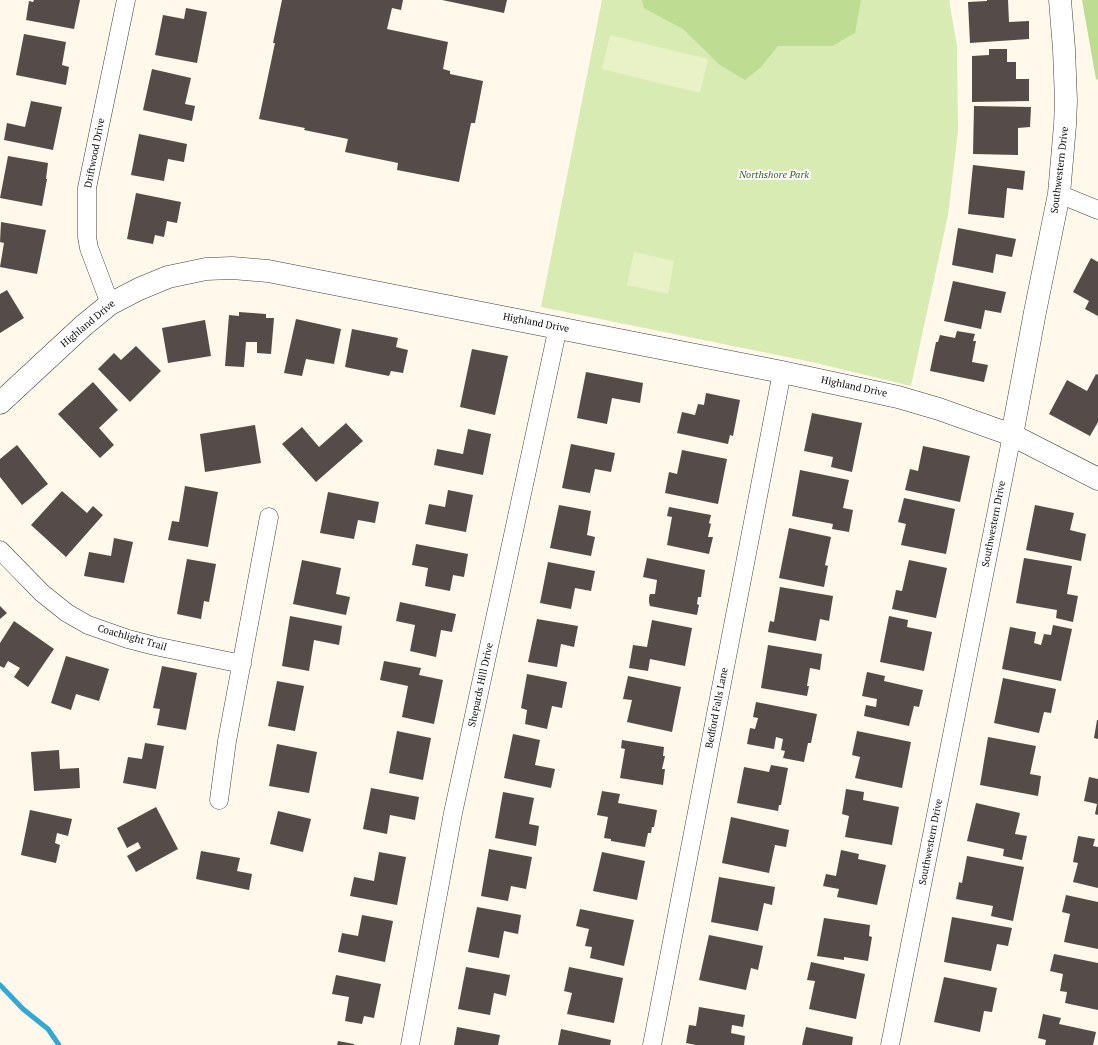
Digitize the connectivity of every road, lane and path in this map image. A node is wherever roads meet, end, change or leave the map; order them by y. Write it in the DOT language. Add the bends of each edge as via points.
graph roads {
  1 [pos="126,0"];
  2 [pos="1060,0"];
  3 [pos="1059,194"];
  4 [pos="1098,210"];
  5 [pos="110,304"];
  6 [pos="558,327"];
  7 [pos="782,372"];
  8 [pos="0,403"];
  9 [pos="1012,435"];
  10 [pos="1098,479"];
  11 [pos="269,517"];
  12 [pos="0,550"];
  13 [pos="242,664"];
  14 [pos="219,800"];
  15 [pos="410,1045"];
  16 [pos="652,1045"];
  17 [pos="890,1045"];
  1 -- 5 [label="street, Driftwood Drive" via="87,188 89,248"];
  2 -- 3 [label="street, Southwestern Drive" via="1066,102"];
  3 -- 4 [label="street"];
  3 -- 9 [label="street, Southwestern Drive"];
  5 -- 6 [label="street, Highland Drive" via="168,277 206,269 232,268 268,271"];
  5 -- 8 [label="street, Highland Drive"];
  6 -- 7 [label="street, Highland Drive"];
  6 -- 15 [label="street, Shepards Hill Drive" via="453,813"];
  7 -- 9 [label="street, Highland Drive" via="939,408"];
  7 -- 16 [label="street, Bedford Falls Lane"];
  9 -- 10 [label="street, Highland Drive"];
  9 -- 17 [label="street, Southwestern Drive"];
  11 -- 13 [label="street"];
  12 -- 13 [label="street, Coachlight Trail" via="42,594 88,625 128,639"];
  13 -- 14 [label="street"];
}
